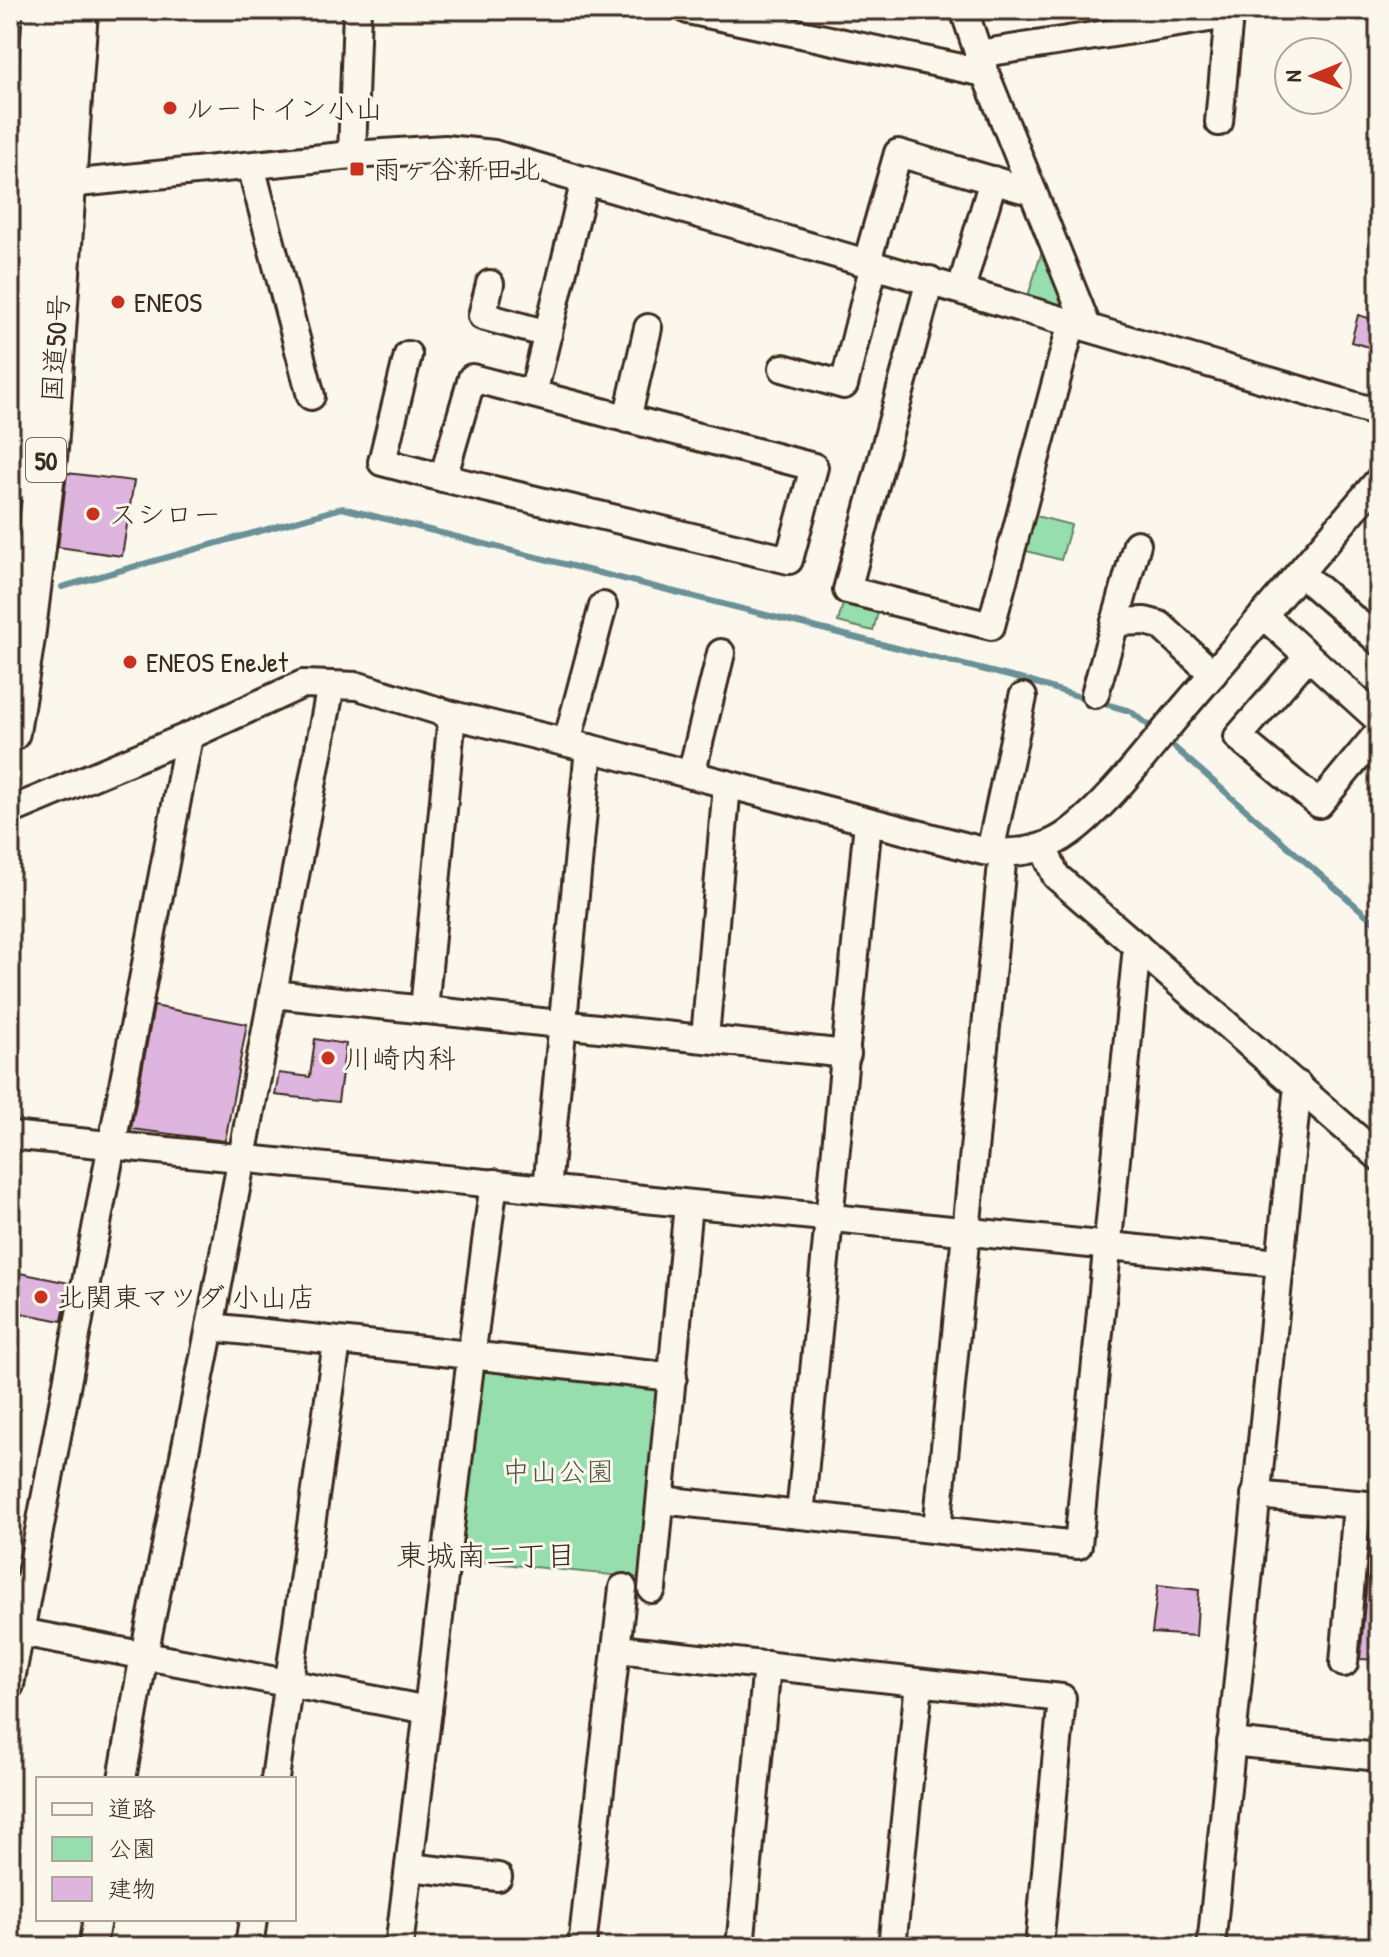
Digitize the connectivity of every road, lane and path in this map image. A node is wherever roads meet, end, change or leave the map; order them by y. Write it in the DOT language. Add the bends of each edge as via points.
graph roads {
  1 [pos="43,10"];
  2 [pos="78,10"];
  3 [pos="357,10"];
  4 [pos="688,10"];
  5 [pos="964,10"];
  6 [pos="724,14"];
  7 [pos="982,64"];
  8 [pos="1219,122"];
  9 [pos="352,155"];
  10 [pos="251,166"];
  11 [pos="585,180"];
  12 [pos="993,180"];
  13 [pos="36,188"];
  14 [pos="1033,192"];
  15 [pos="870,263"];
  16 [pos="930,280"];
  17 [pos="490,284"];
  18 [pos="961,289"];
  19 [pos="1079,324"];
  20 [pos="648,328"];
  21 [pos="548,334"];
  22 [pos="408,355"];
  23 [pos="783,368"];
  24 [pos="533,394"];
  25 [pos="311,396"];
  26 [pos="1379,413"];
  27 [pos="627,419"];
  28 [pos="443,478"];
  29 [pos="1379,480"];
  30 [pos="10,482"];
  31 [pos="1137,544"];
  32 [pos="1300,573"];
  33 [pos="603,606"];
  34 [pos="1263,615"];
  35 [pos="1115,622"];
  36 [pos="1379,641"];
  37 [pos="721,653"];
  38 [pos="1308,656"];
  39 [pos="1213,674"];
  40 [pos="331,685"];
  41 [pos="1095,694"];
  42 [pos="1023,697"];
  43 [pos="452,715"];
  44 [pos="1379,720"];
  45 [pos="10,732"];
  46 [pos="1379,732"];
  47 [pos="189,736"];
  48 [pos="578,745"];
  49 [pos="691,775"];
  50 [pos="727,784"];
  51 [pos="10,811"];
  52 [pos="868,822"];
  53 [pos="1043,847"];
  54 [pos="996,852"];
  55 [pos="1137,946"];
  56 [pos="273,994"];
  57 [pos="424,1010"];
  58 [pos="563,1025"];
  59 [pos="705,1038"];
  60 [pos="847,1054"];
  61 [pos="1298,1085"];
  62 [pos="10,1135"];
  63 [pos="113,1144"];
  64 [pos="1379,1157"];
  65 [pos="241,1159"];
  66 [pos="494,1183"];
  67 [pos="547,1189"];
  68 [pos="688,1204"];
  69 [pos="831,1218"];
  70 [pos="966,1232"];
  71 [pos="1108,1247"];
  72 [pos="1278,1263"];
  73 [pos="210,1327"];
  74 [pos="337,1342"];
  75 [pos="470,1354"];
  76 [pos="673,1377"];
  77 [pos="1255,1495"];
  78 [pos="661,1500"];
  79 [pos="1368,1505"];
  80 [pos="800,1515"];
  81 [pos="937,1529"];
  82 [pos="623,1588"];
  83 [pos="652,1589"];
  84 [pos="15,1631"];
  85 [pos="618,1649"];
  86 [pos="144,1655"];
  87 [pos="1344,1663"];
  88 [pos="767,1665"];
  89 [pos="919,1683"];
  90 [pos="289,1684"];
  91 [pos="10,1685"];
  92 [pos="428,1710"];
  93 [pos="1231,1742"];
  94 [pos="1379,1757"];
  95 [pos="122,1777"];
  96 [pos="275,1777"];
  97 [pos="409,1867"];
  98 [pos="498,1877"];
  99 [pos="97,1921"];
  100 [pos="253,1921"];
  101 [pos="92,1947"];
  102 [pos="249,1947"];
  103 [pos="399,1947"];
  104 [pos="582,1947"];
  105 [pos="740,1947"];
  106 [pos="892,1947"];
  107 [pos="1039,1947"];
  108 [pos="1211,1947"];
  1 -- 13 [label="highway, 国道50号 / 50"];
  2 -- 13 [label="highway, 国道50号 / 50"];
  3 -- 9 [label="street"];
  4 -- 6 [label="street"];
  5 -- 7 [label="street"];
  6 -- 7 [label="street"];
  7 -- 8 [label="street" via="1229,15"];
  7 -- 14 [label="street"];
  9 -- 10 [label="street"];
  9 -- 11 [label="street" via="466,149"];
  10 -- 13 [label="street"];
  10 -- 25 [label="street"];
  11 -- 15 [label="street"];
  11 -- 21 [label="street"];
  12 -- 14 [label="street"];
  12 -- 15 [label="street" via="898,153"];
  12 -- 18 [label="street"];
  13 -- 30 [label="highway, 国道50号 / 50"];
  13 -- 45 [label="highway, 国道50号 / 50" via="48,449"];
  14 -- 19 [label="street"];
  15 -- 16 [label="street"];
  15 -- 23 [label="street" via="844,385"];
  16 -- 18 [label="street"];
  16 -- 19 [label="street" via="847,590 991,626"];
  17 -- 21 [label="street" via="482,316"];
  18 -- 19 [label="street"];
  19 -- 26 [label="street"];
  20 -- 27 [label="street"];
  21 -- 24 [label="street"];
  22 -- 28 [label="street" via="382,462"];
  24 -- 27 [label="street"];
  24 -- 28 [label="street" via="472,378"];
  27 -- 28 [label="street" via="814,467 789,560"];
  29 -- 32 [label="street"];
  31 -- 35 [label="street"];
  32 -- 34 [label="street"];
  32 -- 36 [label="street"];
  33 -- 48 [label="street"];
  34 -- 38 [label="street"];
  34 -- 39 [label="street"];
  35 -- 39 [label="street" via="1160,625"];
  35 -- 41 [label="street"];
  37 -- 49 [label="street"];
  38 -- 44 [label="street"];
  38 -- 46 [label="street" via="1238,737 1319,804"];
  39 -- 53 [label="street" via="1090,815"];
  40 -- 43 [label="street" via="358,686"];
  40 -- 47 [label="street" via="303,684"];
  40 -- 56 [label="street"];
  42 -- 54 [label="street"];
  43 -- 48 [label="street"];
  43 -- 57 [label="street"];
  47 -- 51 [label="street"];
  47 -- 63 [label="street"];
  48 -- 49 [label="street"];
  48 -- 58 [label="street"];
  49 -- 50 [label="street"];
  50 -- 52 [label="street"];
  50 -- 59 [label="street"];
  52 -- 54 [label="street"];
  52 -- 60 [label="street"];
  53 -- 54 [label="street"];
  53 -- 55 [label="street" via="1056,876"];
  54 -- 70 [label="street"];
  55 -- 61 [label="street"];
  55 -- 71 [label="street"];
  56 -- 57 [label="street"];
  56 -- 65 [label="street"];
  57 -- 58 [label="street"];
  58 -- 59 [label="street"];
  58 -- 67 [label="street"];
  59 -- 60 [label="street"];
  60 -- 69 [label="street"];
  61 -- 64 [label="street"];
  61 -- 72 [label="street"];
  62 -- 63 [label="street"];
  63 -- 65 [label="street"];
  63 -- 84 [label="street"];
  65 -- 66 [label="street"];
  65 -- 73 [label="street"];
  66 -- 67 [label="street"];
  66 -- 75 [label="street"];
  67 -- 68 [label="street"];
  68 -- 69 [label="street"];
  68 -- 76 [label="street"];
  69 -- 70 [label="street"];
  69 -- 80 [label="street"];
  70 -- 71 [label="street"];
  70 -- 81 [label="street"];
  71 -- 72 [label="street"];
  71 -- 81 [label="street" via="1078,1545"];
  72 -- 77 [label="street"];
  73 -- 74 [label="street"];
  73 -- 86 [label="street"];
  74 -- 75 [label="street"];
  74 -- 90 [label="street"];
  75 -- 76 [label="street"];
  75 -- 92 [label="street"];
  76 -- 78 [label="street"];
  77 -- 79 [label="street"];
  77 -- 93 [label="street"];
  78 -- 80 [label="street"];
  78 -- 83 [label="street"];
  79 -- 87 [label="street"];
  80 -- 81 [label="street"];
  82 -- 85 [label="street"];
  84 -- 86 [label="street"];
  84 -- 91 [label="street"];
  85 -- 88 [label="street"];
  85 -- 104 [label="street"];
  86 -- 90 [label="street"];
  86 -- 95 [label="street"];
  88 -- 89 [label="street"];
  88 -- 105 [label="street"];
  89 -- 106 [label="street"];
  89 -- 107 [label="street" via="1062,1698"];
  90 -- 92 [label="street"];
  90 -- 96 [label="street"];
  92 -- 97 [label="street"];
  93 -- 94 [label="street"];
  93 -- 108 [label="street"];
  97 -- 98 [label="street"];
  97 -- 103 [label="street"];
  99 -- 101 [label="street"];
  100 -- 102 [label="street"];
}
